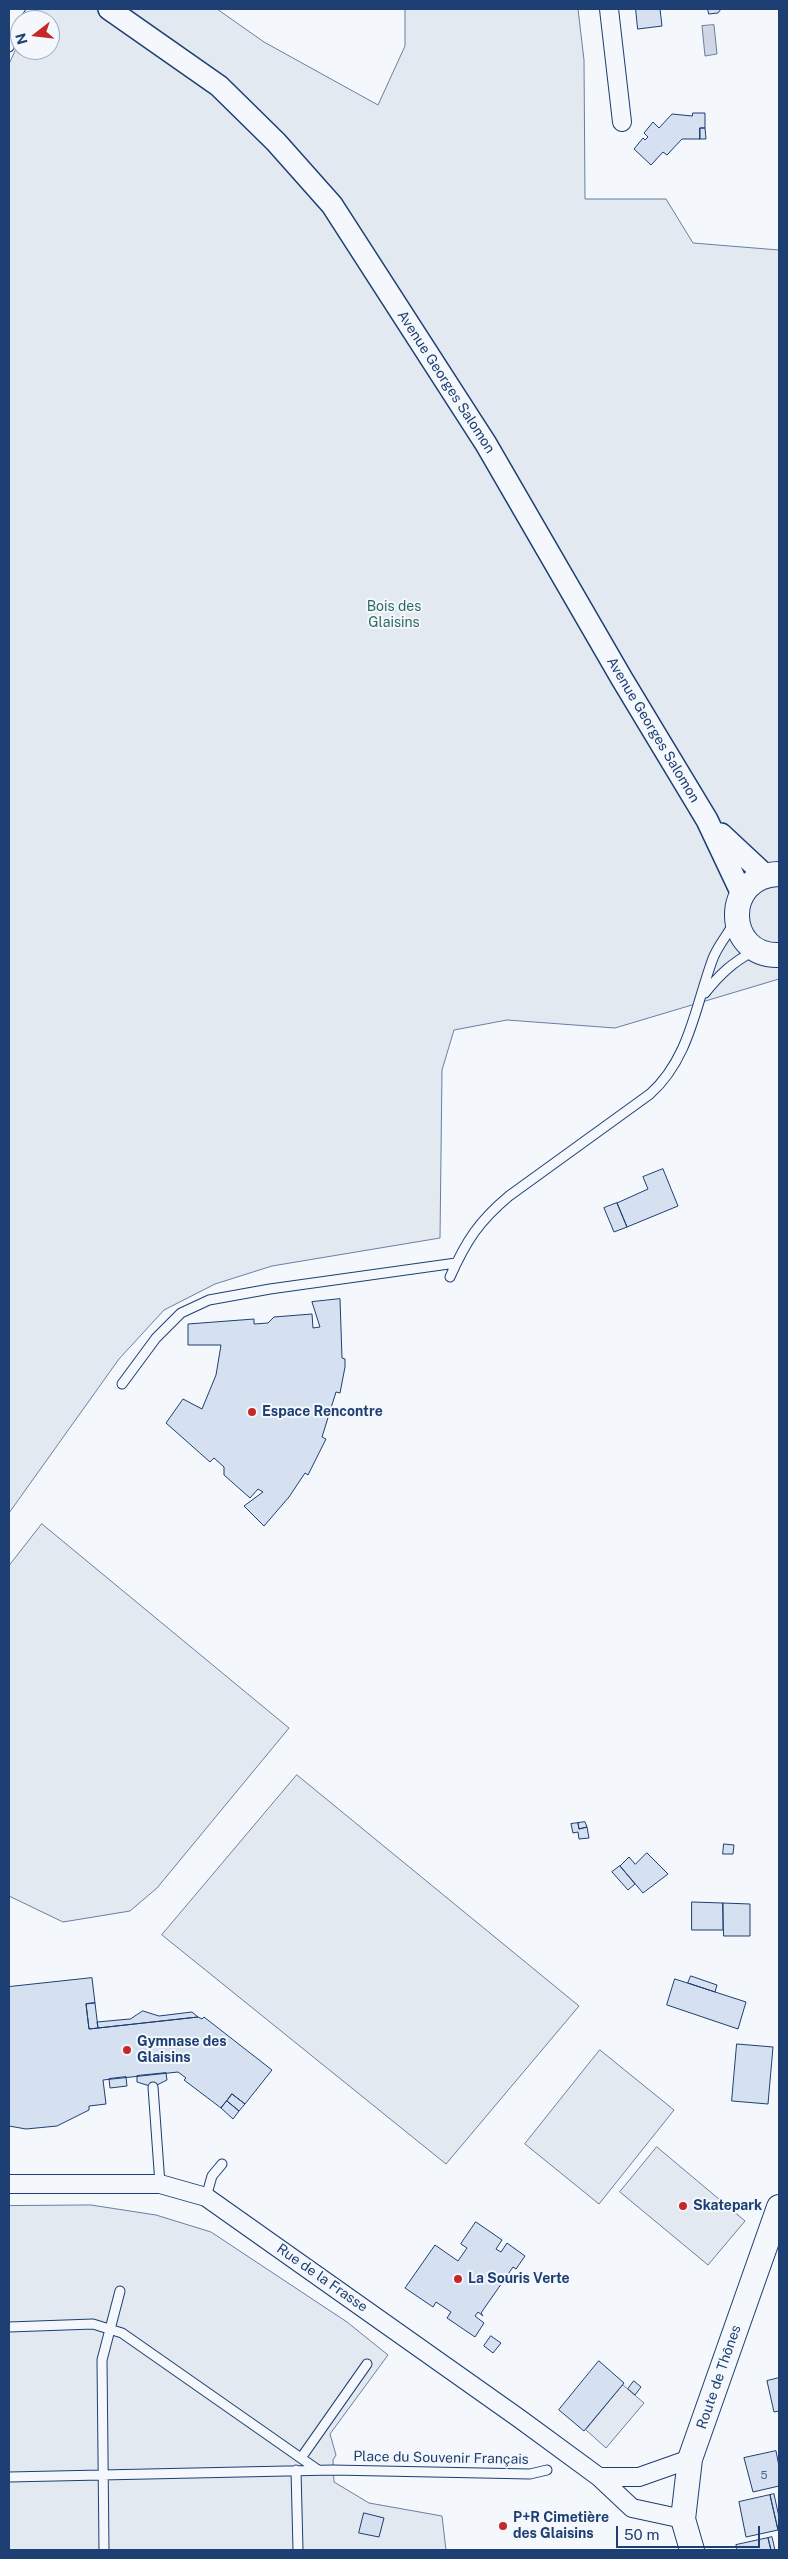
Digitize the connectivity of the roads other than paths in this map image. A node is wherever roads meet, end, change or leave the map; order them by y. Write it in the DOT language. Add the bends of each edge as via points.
graph roads {
  1 [pos="109,9"];
  2 [pos="609,9"];
  3 [pos="622,122"];
  4 [pos="707,820"];
  5 [pos="773,875"];
  6 [pos="739,905"];
  7 [pos="771,959"];
  8 [pos="702,997"];
  9 [pos="456,1263"];
  10 [pos="450,1277"];
  11 [pos="122,1384"];
  12 [pos="153,2087"];
  13 [pos="222,2164"];
  14 [pos="9,2184"];
  15 [pos="160,2184"];
  16 [pos="206,2197"];
  17 [pos="779,2207"];
  18 [pos="120,2291"];
  19 [pos="9,2326"];
  20 [pos="109,2329"];
  21 [pos="367,2364"];
  22 [pos="301,2458"];
  23 [pos="690,2460"];
  24 [pos="296,2470"];
  25 [pos="318,2470"];
  26 [pos="547,2470"];
  27 [pos="103,2475"];
  28 [pos="9,2477"];
  29 [pos="599,2477"];
  30 [pos="683,2519"];
  31 [pos="104,2550"];
  32 [pos="298,2550"];
  33 [pos="692,2550"];
  1 -- 4 [label="street, Avenue Georges Salomon" via="219,86 276,142 332,205 486,444"];
  2 -- 3 [label="street"];
  4 -- 5 [label="street, Avenue Georges Salomon"];
  4 -- 6 [label="street, Avenue Georges Salomon"];
  5 -- 6 [label="main road" via="748,886"];
  6 -- 7 [label="main road" via="742,936"];
  6 -- 8 [label="lane" via="712,959"];
  7 -- 8 [label="lane" via="738,959 720,974"];
  8 -- 9 [label="lane" via="681,1055 660,1085 490,1212 472,1232"];
  9 -- 10 [label="lane"];
  9 -- 11 [label="lane" via="209,1300 181,1313 156,1338"];
  12 -- 15 [label="lane"];
  13 -- 16 [label="lane" via="212,2176"];
  14 -- 15 [label="street, Rue de la Frasse"];
  15 -- 16 [label="street, Rue de la Frasse"];
  16 -- 29 [label="street, Rue de la Frasse"];
  17 -- 23 [label="main road, Route de Thônes"];
  18 -- 20 [label="lane"];
  19 -- 20 [label="lane" via="93,2324"];
  20 -- 22 [label="lane" via="122,2333"];
  20 -- 27 [label="lane" via="102,2360"];
  21 -- 22 [label="lane"];
  22 -- 25 [label="lane"];
  23 -- 29 [label="street" via="639,2477"];
  23 -- 30 [label="main road, Route de Thônes"];
  24 -- 25 [label="lane, Place du Souvenir Français"];
  24 -- 27 [label="lane, Place du Souvenir Français"];
  24 -- 32 [label="lane"];
  25 -- 26 [label="lane, Place du Souvenir Français" via="530,2474"];
  27 -- 28 [label="lane, Place du Souvenir Français"];
  27 -- 31 [label="lane"];
  29 -- 30 [label="street, Rue de la Frasse" via="632,2508"];
  30 -- 33 [label="main road, Route de Thônes"];
}
